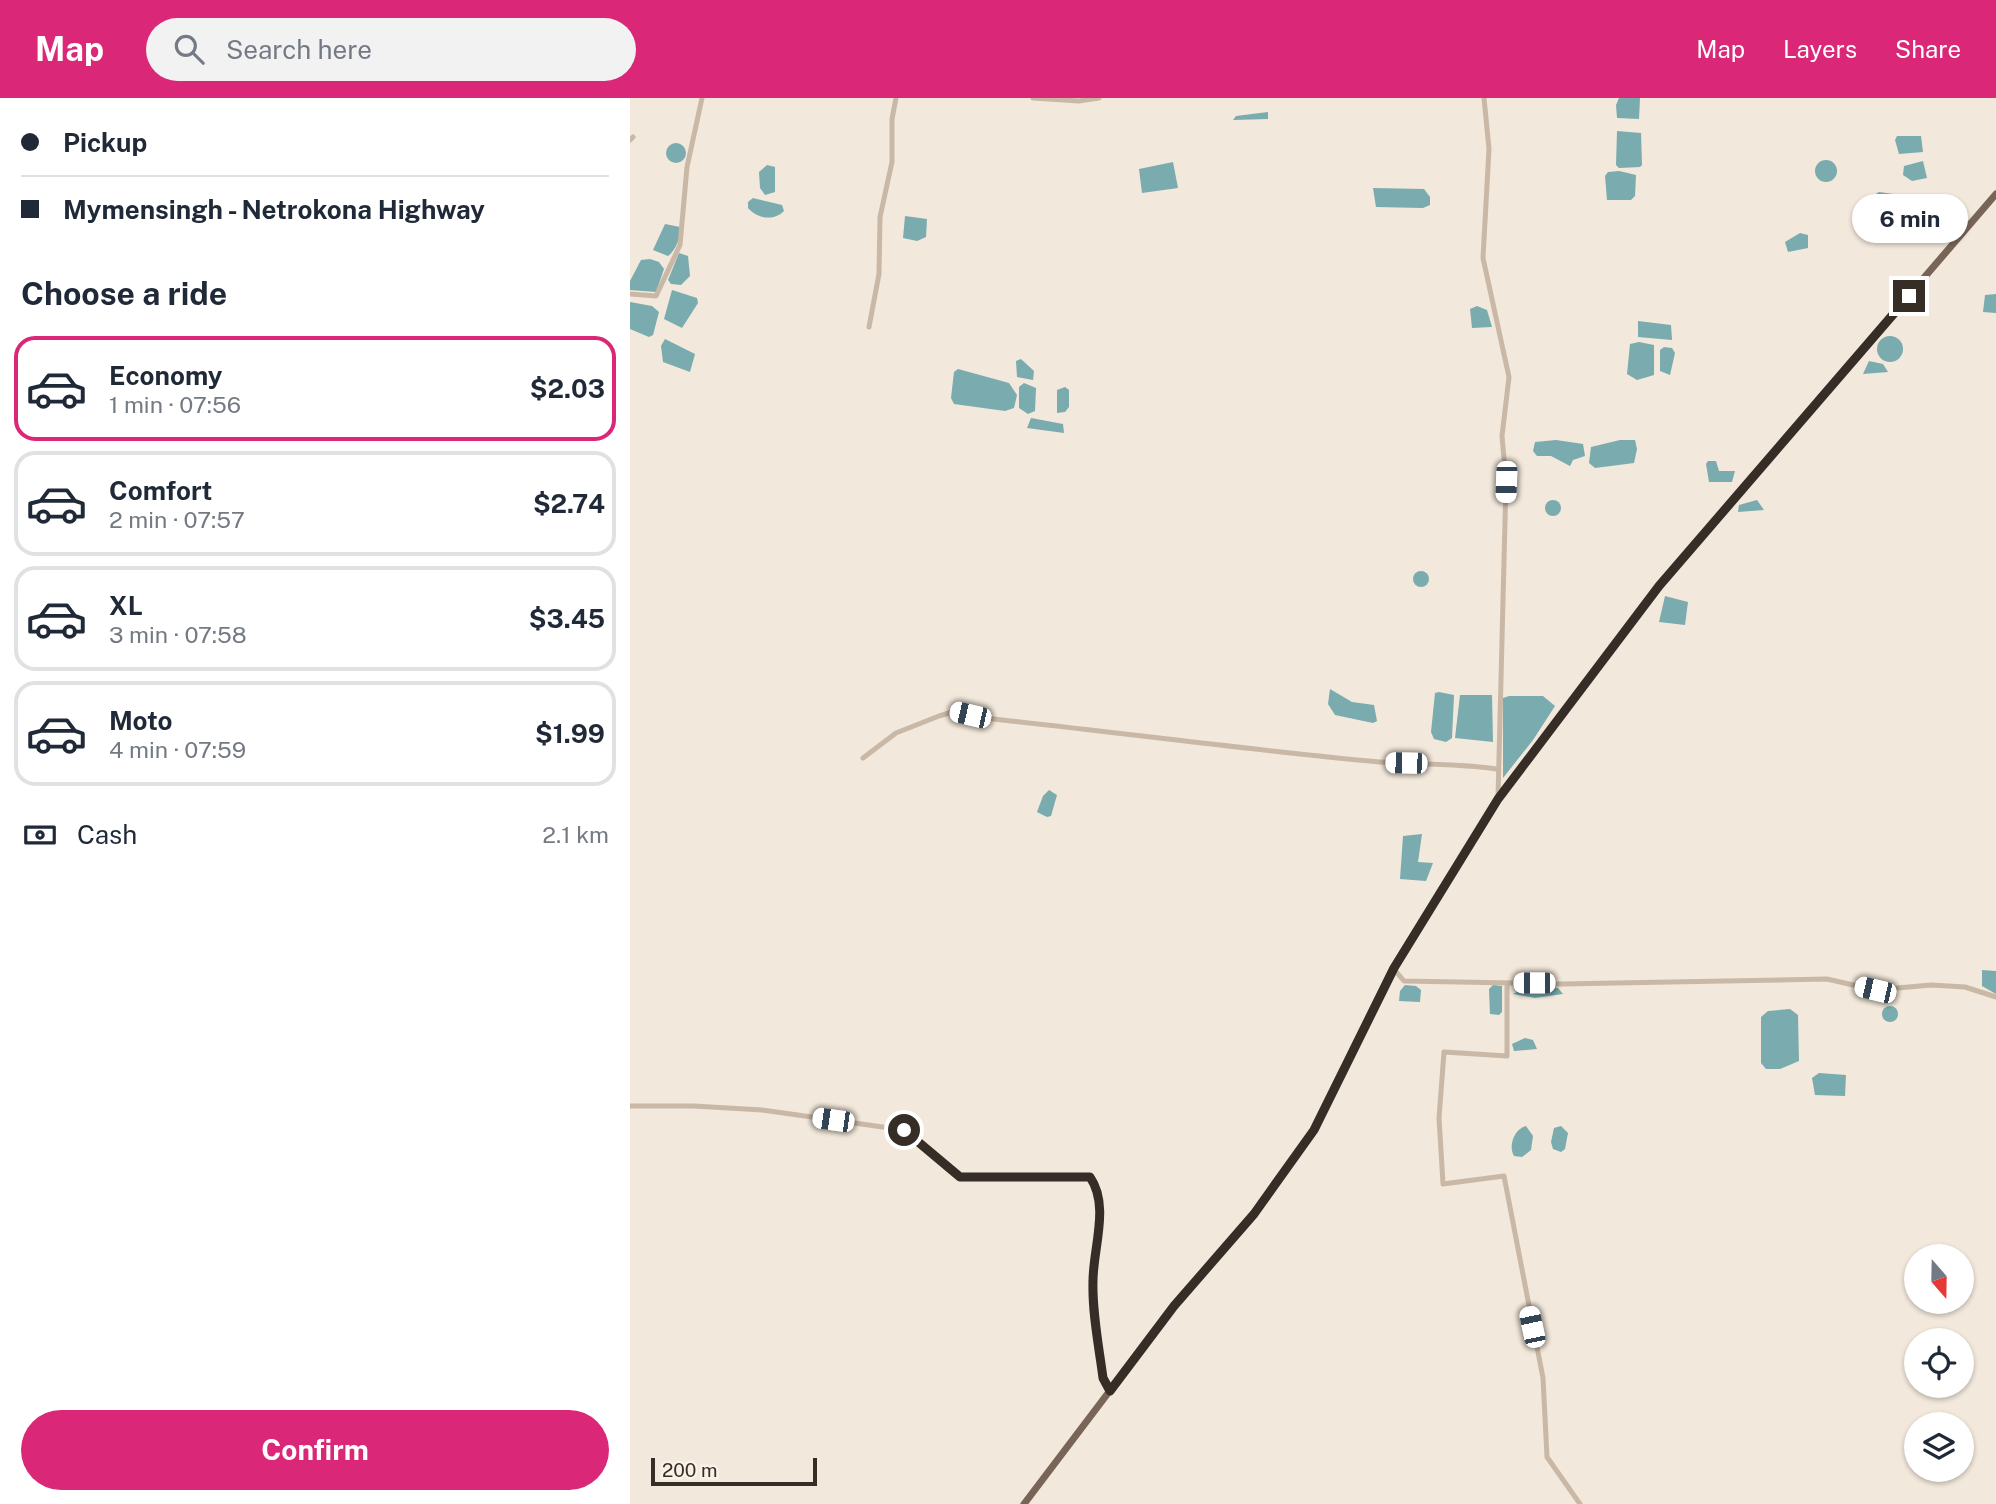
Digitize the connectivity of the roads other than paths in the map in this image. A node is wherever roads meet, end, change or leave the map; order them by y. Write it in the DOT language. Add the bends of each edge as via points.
graph roads {
  1 [pos="702,98"];
  2 [pos="896,98"];
  3 [pos="1032,98"];
  4 [pos="1099,98"];
  5 [pos="1484,98"];
  6 [pos="1996,194"];
  7 [pos="630,294"];
  8 [pos="869,327"];
  9 [pos="863,758"];
  10 [pos="1496,769"];
  11 [pos="1498,799"];
  12 [pos="1394,968"];
  13 [pos="1507,983"];
  14 [pos="1996,997"];
  15 [pos="630,1107"];
  16 [pos="1110,1391"];
  17 [pos="1024,1504"];
  18 [pos="1580,1504"];
  1 -- 7 [label="street" via="687,167 680,245 656,296"];
  2 -- 8 [label="street" via="892,162 880,217 879,275"];
  3 -- 4 [label="street"];
  5 -- 10 [label="street" via="1489,149 1483,258 1509,377 1502,436 1506,482"];
  6 -- 11 [label="main road" via="1659,586"];
  9 -- 10 [label="street" via="896,733 956,711 1236,747"];
  10 -- 11 [label="street"];
  11 -- 12 [label="main road"];
  12 -- 13 [label="street" via="1404,981"];
  12 -- 16 [label="main road" via="1314,1130 1254,1214 1174,1306"];
  13 -- 14 [label="street" via="1827,979 1875,990 1965,987"];
  13 -- 18 [label="street" via="1507,1056 1444,1052 1439,1118 1443,1184 1504,1177 1543,1378 1547,1457"];
  15 -- 16 [label="street" via="762,1111 904,1130 960,1177 1090,1177 1098,1189 1100,1209 1092,1283 1103,1378"];
  16 -- 17 [label="main road"];
}
